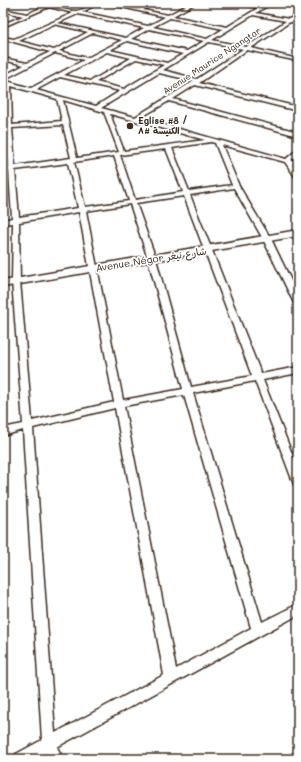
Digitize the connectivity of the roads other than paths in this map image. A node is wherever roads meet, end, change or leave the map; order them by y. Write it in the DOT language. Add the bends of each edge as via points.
graph roads {
  1 [pos="36,3"];
  2 [pos="56,3"];
  3 [pos="98,3"];
  4 [pos="106,3"];
  5 [pos="154,3"];
  6 [pos="194,3"];
  7 [pos="239,3"];
  8 [pos="270,3"];
  9 [pos="113,4"];
  10 [pos="49,6"];
  11 [pos="263,8"];
  12 [pos="3,10"];
  13 [pos="139,10"];
  14 [pos="77,12"];
  15 [pos="254,14"];
  16 [pos="27,15"];
  17 [pos="298,15"];
  18 [pos="168,16"];
  19 [pos="289,21"];
  20 [pos="298,22"];
  21 [pos="54,23"];
  22 [pos="3,26"];
  23 [pos="147,27"];
  24 [pos="228,29"];
  25 [pos="94,31"];
  26 [pos="3,38"];
  27 [pos="125,39"];
  28 [pos="14,41"];
  29 [pos="209,41"];
  30 [pos="245,49"];
  31 [pos="105,50"];
  32 [pos="55,51"];
  33 [pos="187,53"];
  34 [pos="298,54"];
  35 [pos="136,57"];
  36 [pos="3,58"];
  37 [pos="292,59"];
  38 [pos="88,60"];
  39 [pos="298,60"];
  40 [pos="28,65"];
  41 [pos="168,65"];
  42 [pos="159,71"];
  43 [pos="59,75"];
  44 [pos="5,81"];
  45 [pos="195,82"];
  46 [pos="91,83"];
  47 [pos="31,90"];
  48 [pos="126,91"];
  49 [pos="60,98"];
  50 [pos="168,99"];
  51 [pos="97,108"];
  52 [pos="298,109"];
  53 [pos="107,112"];
  54 [pos="135,119"];
  55 [pos="65,123"];
  56 [pos="6,127"];
  57 [pos="298,134"];
  58 [pos="215,141"];
  59 [pos="169,148"];
  60 [pos="298,151"];
  61 [pos="119,154"];
  62 [pos="72,160"];
  63 [pos="287,161"];
  64 [pos="298,164"];
  65 [pos="7,169"];
  66 [pos="298,177"];
  67 [pos="236,186"];
  68 [pos="186,193"];
  69 [pos="133,202"];
  70 [pos="82,209"];
  71 [pos="16,220"];
  72 [pos="3,222"];
  73 [pos="298,233"];
  74 [pos="267,239"];
  75 [pos="208,250"];
  76 [pos="152,259"];
  77 [pos="93,269"];
  78 [pos="16,281"];
  79 [pos="3,284"];
  80 [pos="298,303"];
  81 [pos="298,370"];
  82 [pos="257,378"];
  83 [pos="188,391"];
  84 [pos="118,404"];
  85 [pos="28,426"];
  86 [pos="3,432"];
  87 [pos="298,482"];
  88 [pos="298,609"];
  89 [pos="258,631"];
  90 [pos="171,678"];
  91 [pos="49,744"];
  92 [pos="21,759"];
  93 [pos="56,759"];
  1 -- 10 [label="street"];
  2 -- 10 [label="street"];
  3 -- 14 [label="street"];
  4 -- 9 [label="street"];
  5 -- 13 [label="street"];
  6 -- 18 [label="street"];
  7 -- 11 [label="street"];
  8 -- 11 [label="street"];
  9 -- 13 [label="street"];
  10 -- 14 [label="street"];
  10 -- 16 [label="street"];
  11 -- 15 [label="street"];
  12 -- 16 [label="street"];
  13 -- 18 [label="street"];
  14 -- 21 [label="street"];
  14 -- 23 [label="street"];
  15 -- 19 [label="street"];
  15 -- 24 [label="street"];
  16 -- 22 [label="street"];
  17 -- 19 [label="street, Avenue Maurice Ngangtar"];
  18 -- 23 [label="street"];
  18 -- 24 [label="street"];
  19 -- 20 [label="street"];
  19 -- 30 [label="street, Avenue Maurice Ngangtar"];
  21 -- 25 [label="street"];
  21 -- 28 [label="street"];
  23 -- 27 [label="street"];
  23 -- 29 [label="street"];
  24 -- 29 [label="street"];
  25 -- 27 [label="street"];
  25 -- 32 [label="street"];
  26 -- 28 [label="street"];
  27 -- 31 [label="street"];
  27 -- 33 [label="street"];
  28 -- 32 [label="street"];
  29 -- 30 [label="street"];
  29 -- 33 [label="street"];
  30 -- 37 [label="street"];
  30 -- 45 [label="street, Avenue Maurice Ngangtar"];
  31 -- 35 [label="street"];
  31 -- 38 [label="street"];
  32 -- 38 [label="street"];
  32 -- 40 [label="street"];
  33 -- 41 [label="street"];
  34 -- 37 [label="street"];
  35 -- 41 [label="street"];
  35 -- 46 [label="street"];
  36 -- 40 [label="street"];
  37 -- 39 [label="street"];
  38 -- 43 [label="street"];
  40 -- 44 [label="street"];
  41 -- 42 [label="street"];
  42 -- 45 [label="street"];
  42 -- 48 [label="street"];
  43 -- 46 [label="street"];
  43 -- 47 [label="street"];
  44 -- 47 [label="street"];
  44 -- 56 [label="street"];
  45 -- 50 [label="street, Avenue Maurice Ngangtar"];
  45 -- 52 [label="street"];
  46 -- 48 [label="street"];
  47 -- 49 [label="street"];
  48 -- 51 [label="street"];
  49 -- 51 [label="street"];
  49 -- 55 [label="street"];
  50 -- 54 [label="street, Avenue Maurice Ngangtar"];
  50 -- 57 [label="street"];
  51 -- 53 [label="street"];
  53 -- 54 [label="street"];
  53 -- 61 [label="street"];
  54 -- 58 [label="street"];
  55 -- 56 [label="street"];
  55 -- 62 [label="street"];
  56 -- 65 [label="street"];
  58 -- 59 [label="street"];
  58 -- 63 [label="street"];
  58 -- 67 [label="street"];
  59 -- 61 [label="street"];
  59 -- 68 [label="street"];
  60 -- 63 [label="street"];
  61 -- 62 [label="street"];
  61 -- 69 [label="street"];
  62 -- 65 [label="street"];
  62 -- 70 [label="street"];
  63 -- 64 [label="street"];
  63 -- 66 [label="street"];
  65 -- 71 [label="street"];
  67 -- 68 [label="street"];
  67 -- 74 [label="street"];
  68 -- 69 [label="street"];
  68 -- 75 [label="street"];
  69 -- 70 [label="street"];
  69 -- 76 [label="street"];
  70 -- 71 [label="street"];
  70 -- 77 [label="street"];
  71 -- 72 [label="street"];
  71 -- 78 [label="street"];
  73 -- 74 [label="main road, Avenue Négor شارع نيغر"];
  74 -- 75 [label="main road, Avenue Négor شارع نيغر"];
  74 -- 80 [label="street"];
  75 -- 76 [label="main road, Avenue Négor شارع نيغر"];
  75 -- 82 [label="street"];
  76 -- 77 [label="main road, Avenue Négor شارع نيغر"];
  76 -- 83 [label="street"];
  77 -- 78 [label="main road, Avenue Négor شارع نيغر"];
  77 -- 84 [label="street"];
  78 -- 79 [label="main road, Avenue Négor شارع نيغر"];
  78 -- 85 [label="street"];
  81 -- 82 [label="street"];
  82 -- 83 [label="street"];
  82 -- 87 [label="street"];
  83 -- 84 [label="street"];
  83 -- 89 [label="street"];
  84 -- 85 [label="street"];
  84 -- 90 [label="street"];
  85 -- 86 [label="street"];
  85 -- 91 [label="street"];
  88 -- 89 [label="street"];
  89 -- 90 [label="street"];
  90 -- 91 [label="street"];
  91 -- 92 [label="street"];
  91 -- 93 [label="street"];
}
